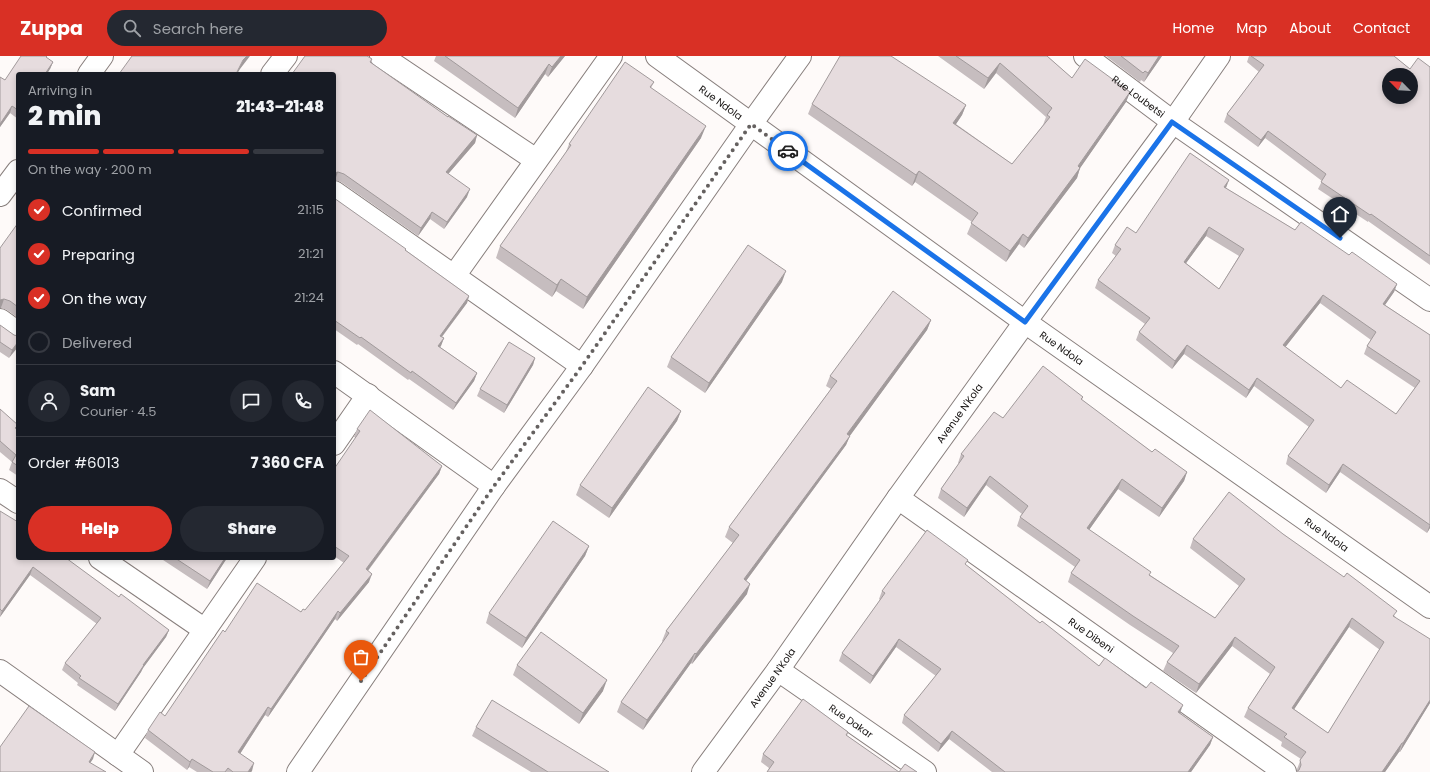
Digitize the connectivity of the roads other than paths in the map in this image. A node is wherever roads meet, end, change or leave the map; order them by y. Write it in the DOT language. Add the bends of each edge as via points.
graph roads {
  1 [pos="102,56"];
  2 [pos="286,56"];
  3 [pos="381,56"];
  4 [pos="611,56"];
  5 [pos="657,56"];
  6 [pos="800,56"];
  7 [pos="1085,56"];
  8 [pos="1219,56"];
  9 [pos="90,72"];
  10 [pos="274,72"];
  11 [pos="1172,122"];
  12 [pos="751,124"];
  13 [pos="536,160"];
  14 [pos="16,174"];
  15 [pos="336,193"];
  16 [pos="0,195"];
  17 [pos="454,276"];
  18 [pos="1430,300"];
  19 [pos="0,320"];
  20 [pos="1025,322"];
  21 [pos="16,332"];
  22 [pos="582,366"];
  23 [pos="336,373"];
  24 [pos="368,395"];
  25 [pos="336,441"];
  26 [pos="494,486"];
  27 [pos="0,490"];
  28 [pos="898,498"];
  29 [pos="16,501"];
  30 [pos="103,560"];
  31 [pos="254,560"];
  32 [pos="1430,607"];
  33 [pos="205,630"];
  34 [pos="778,670"];
  35 [pos="0,671"];
  36 [pos="118,755"];
  37 [pos="142,772"];
  38 [pos="298,772"];
  39 [pos="703,772"];
  40 [pos="925,772"];
  41 [pos="1285,772"];
  1 -- 9 [label="street"];
  2 -- 10 [label="street"];
  3 -- 13 [label="street"];
  4 -- 13 [label="street"];
  5 -- 12 [label="street, Rue Ndola"];
  6 -- 12 [label="street"];
  7 -- 11 [label="street, Rue Loubetsi"];
  8 -- 11 [label="street, Avenue N'Kola"];
  11 -- 18 [label="street, Rue Loubetsi"];
  11 -- 20 [label="street, Avenue N'Kola"];
  12 -- 20 [label="street, Rue Ndola"];
  12 -- 22 [label="street"];
  13 -- 17 [label="street"];
  14 -- 16 [label="street"];
  15 -- 17 [label="street"];
  17 -- 22 [label="street"];
  19 -- 21 [label="street"];
  20 -- 28 [label="street, Avenue N'Kola"];
  20 -- 32 [label="street, Rue Ndola"];
  22 -- 26 [label="street"];
  23 -- 24 [label="street"];
  24 -- 25 [label="street"];
  24 -- 26 [label="street"];
  26 -- 38 [label="street"];
  27 -- 29 [label="street"];
  28 -- 34 [label="street, Avenue N'Kola"];
  28 -- 41 [label="street, Rue Dibeni"];
  30 -- 33 [label="street"];
  31 -- 33 [label="street"];
  33 -- 36 [label="street"];
  34 -- 39 [label="street, Avenue N'Kola"];
  34 -- 40 [label="street, Rue Dakar"];
  35 -- 36 [label="street"];
  36 -- 37 [label="street"];
}
